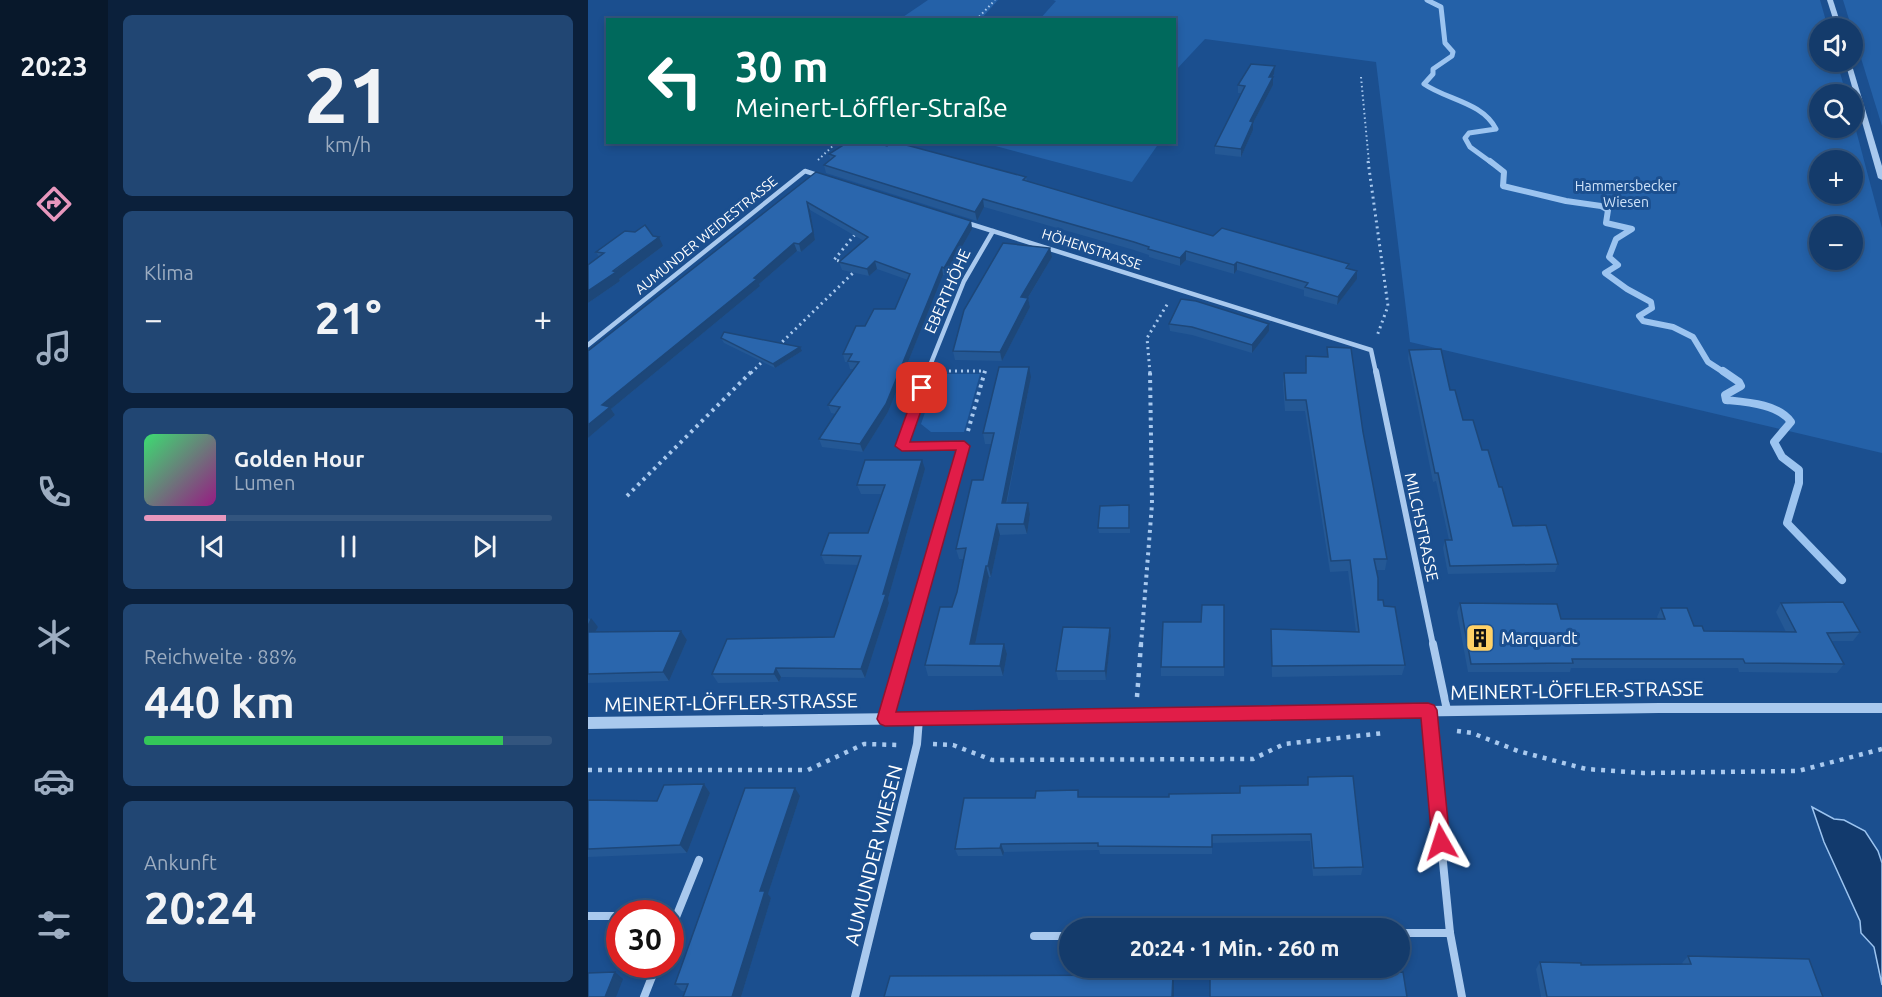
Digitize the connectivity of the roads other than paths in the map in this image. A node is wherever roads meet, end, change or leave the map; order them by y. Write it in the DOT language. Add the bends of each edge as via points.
graph roads {
  1 [pos="1830,0"];
  2 [pos="1836,18"];
  3 [pos="1851,72"];
  4 [pos="825,178"];
  5 [pos="1882,178"];
  6 [pos="961,221"];
  7 [pos="993,231"];
  8 [pos="588,345"];
  9 [pos="1371,350"];
  10 [pos="1882,708"];
  11 [pos="1428,710"];
  12 [pos="1447,710"];
  13 [pos="885,719"];
  14 [pos="919,719"];
  15 [pos="588,723"];
  16 [pos="699,860"];
  17 [pos="681,900"];
  18 [pos="588,916"];
  19 [pos="606,916"];
  20 [pos="1410,933"];
  21 [pos="1450,933"];
  22 [pos="1034,936"];
  23 [pos="1059,936"];
  24 [pos="651,978"];
  25 [pos="644,997"];
  26 [pos="855,997"];
  27 [pos="1462,997"];
  1 -- 2 [label="street"];
  3 -- 5 [label="street"];
  4 -- 8 [label="street, AUMUNDER WEIDESTRASSE" via="805,171"];
  6 -- 7 [label="street, HÖHENSTRASSE"];
  7 -- 9 [label="street, HÖHENSTRASSE"];
  7 -- 13 [label="street, EBERTHÖHE" via="961,287 902,446 964,446"];
  9 -- 12 [label="street, MILCHSTRASSE"];
  10 -- 12 [label="street, MEINERT-LÖFFLER-STRASSE"];
  11 -- 12 [label="street, MEINERT-LÖFFLER-STRASSE"];
  11 -- 14 [label="street, MEINERT-LÖFFLER-STRASSE"];
  11 -- 21 [label="street"];
  13 -- 14 [label="street, MEINERT-LÖFFLER-STRASSE"];
  13 -- 15 [label="street, MEINERT-LÖFFLER-STRASSE"];
  14 -- 26 [label="street, AUMUNDER WIESEN" via="917,744"];
  16 -- 17 [label="street"];
  18 -- 19 [label="street"];
  20 -- 21 [label="street"];
  21 -- 27 [label="street"];
  22 -- 23 [label="street"];
  24 -- 25 [label="street"];
}
